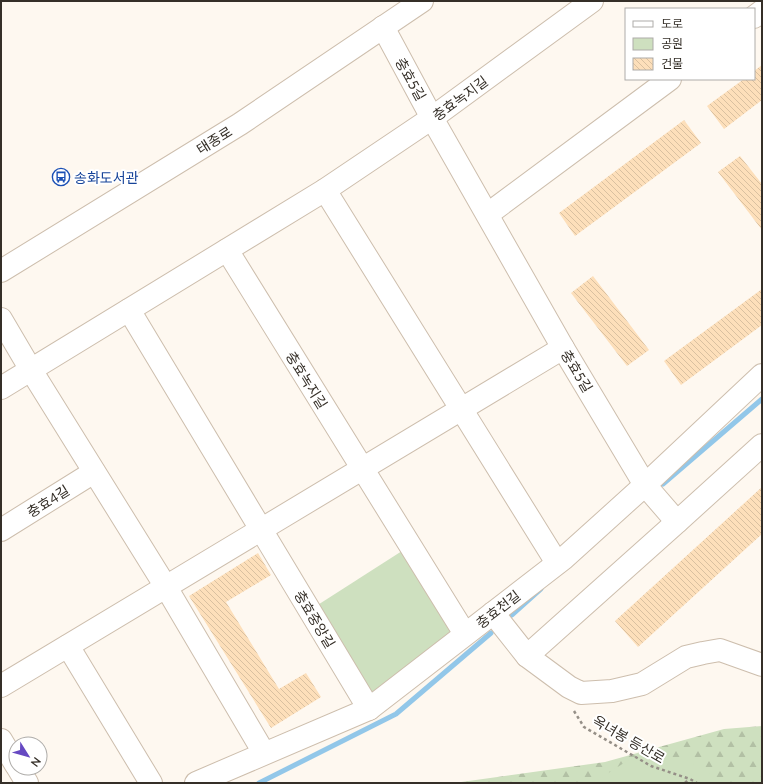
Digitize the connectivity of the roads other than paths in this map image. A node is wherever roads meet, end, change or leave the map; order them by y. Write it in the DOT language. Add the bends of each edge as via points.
graph roads {
  1 [pos="422,1"];
  2 [pos="592,1"];
  3 [pos="383,27"];
  4 [pos="669,80"];
  5 [pos="432,118"];
  6 [pos="325,190"];
  7 [pos="488,214"];
  8 [pos="227,250"];
  9 [pos="1,271"];
  10 [pos="129,310"];
  11 [pos="1,319"];
  12 [pos="563,348"];
  13 [pos="31,370"];
  14 [pos="762,375"];
  15 [pos="1,388"];
  16 [pos="462,409"];
  17 [pos="762,445"];
  18 [pos="362,469"];
  19 [pos="94,472"];
  20 [pos="645,485"];
  21 [pos="677,522"];
  22 [pos="1,530"];
  23 [pos="261,530"];
  24 [pos="557,563"];
  25 [pos="166,587"];
  26 [pos="493,613"];
  27 [pos="465,634"];
  28 [pos="68,646"];
  29 [pos="527,656"];
  30 [pos="762,664"];
  31 [pos="1,686"];
  32 [pos="369,709"];
  33 [pos="1,740"];
  34 [pos="8,751"];
  35 [pos="264,753"];
  36 [pos="150,783"];
  37 [pos="196,783"];
  1 -- 3 [label="street, 태종로"];
  2 -- 5 [label="street, 충효녹지길"];
  3 -- 5 [label="street, 충효5길"];
  3 -- 9 [label="street, 태종로" via="240,124"];
  4 -- 7 [label="street"];
  5 -- 6 [label="street, 충효녹지길"];
  5 -- 7 [label="street, 충효5길"];
  6 -- 8 [label="street, 충효녹지길"];
  6 -- 16 [label="street"];
  7 -- 12 [label="street, 충효5길"];
  8 -- 10 [label="street, 충효녹지길"];
  8 -- 18 [label="street, 충효녹지길"];
  10 -- 13 [label="street, 충효녹지길"];
  10 -- 23 [label="street"];
  11 -- 13 [label="street"];
  12 -- 16 [label="street"];
  12 -- 20 [label="street, 충효5길"];
  13 -- 15 [label="street, 충효녹지길"];
  13 -- 19 [label="street"];
  14 -- 20 [label="street, 충효천길"];
  16 -- 18 [label="street"];
  16 -- 24 [label="street"];
  17 -- 21 [label="street"];
  18 -- 23 [label="street"];
  18 -- 27 [label="street"];
  19 -- 22 [label="street, 충효4길"];
  19 -- 25 [label="street"];
  20 -- 21 [label="street, 충효5길"];
  20 -- 24 [label="street, 충효천길"];
  21 -- 29 [label="street"];
  23 -- 25 [label="street"];
  23 -- 32 [label="street, 충효중앙길"];
  24 -- 26 [label="street, 충효천길"];
  25 -- 28 [label="street"];
  25 -- 35 [label="street"];
  26 -- 27 [label="street, 충효천길"];
  26 -- 29 [label="street"];
  27 -- 32 [label="street, 충효천길"];
  28 -- 31 [label="street"];
  28 -- 36 [label="street"];
  29 -- 30 [label="street" via="581,693 612,691 642,684 686,658 720,650"];
  32 -- 35 [label="street, 충효천길"];
  33 -- 34 [label="street"];
  35 -- 37 [label="street, 충효천길"];
}
